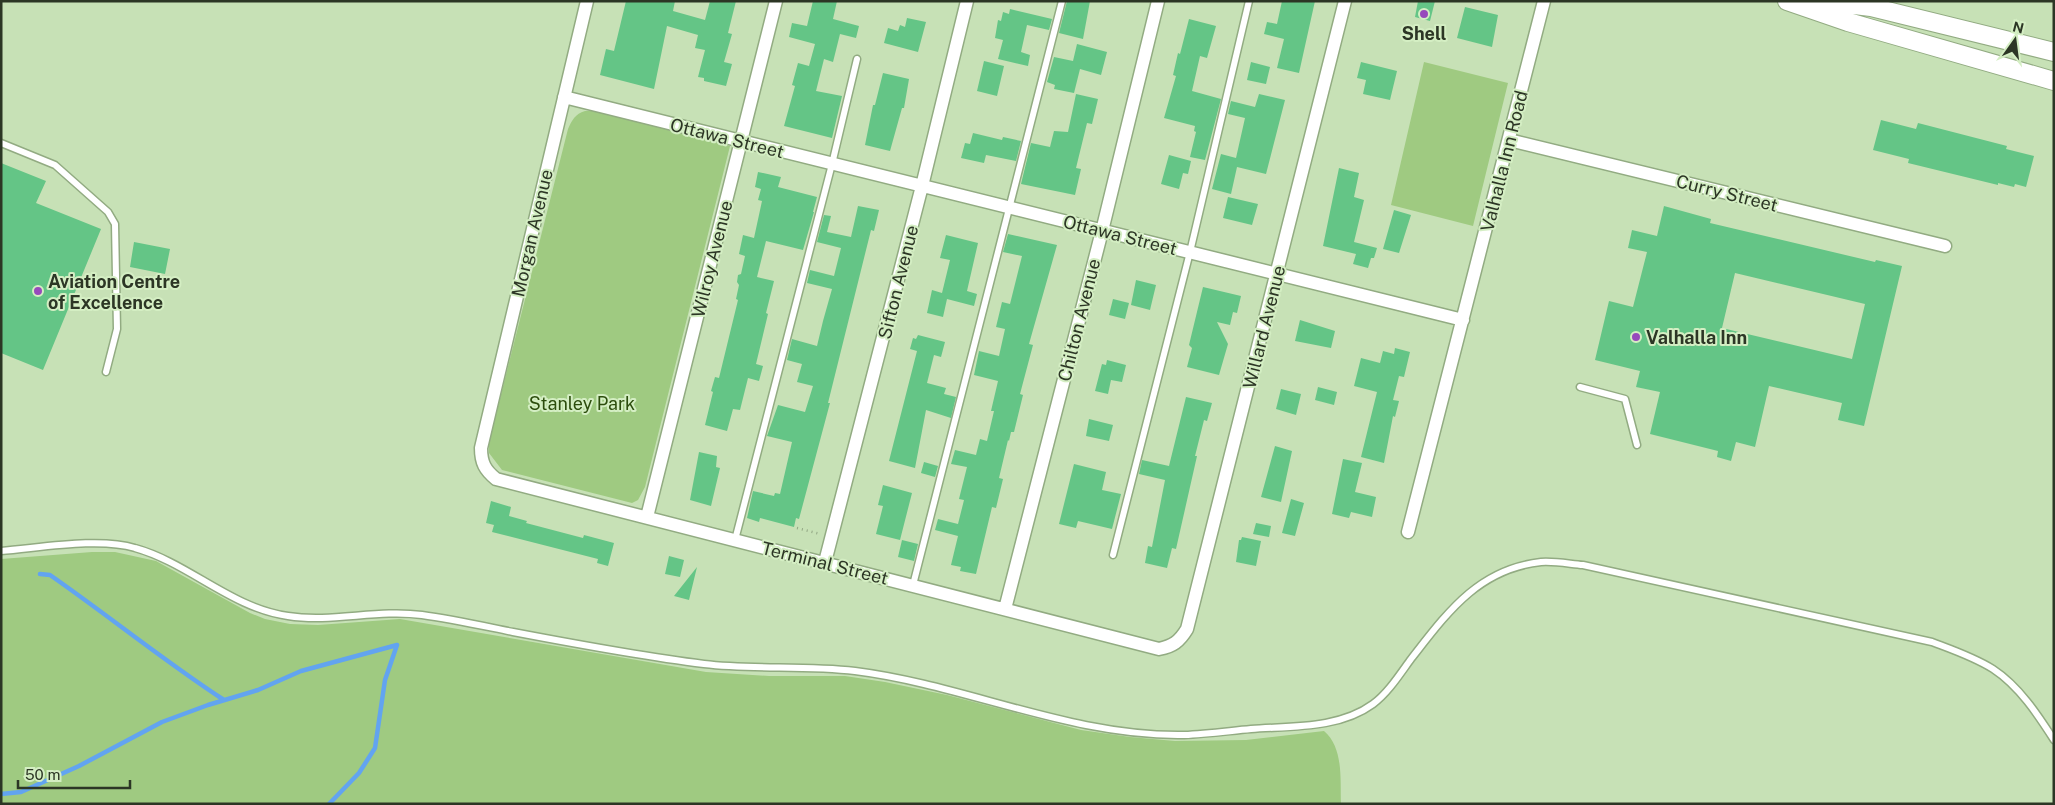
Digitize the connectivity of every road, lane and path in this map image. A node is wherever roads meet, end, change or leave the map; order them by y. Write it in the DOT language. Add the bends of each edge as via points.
graph roads {
  1 [pos="587,1"];
  2 [pos="776,1"];
  3 [pos="967,1"];
  4 [pos="1062,1"];
  5 [pos="1158,1"];
  6 [pos="1249,1"];
  7 [pos="1345,1"];
  8 [pos="1544,1"];
  9 [pos="1787,1"];
  10 [pos="1822,1"];
  11 [pos="2054,52"];
  12 [pos="857,59"];
  13 [pos="2054,81"];
  14 [pos="564,97"];
  15 [pos="1509,140"];
  16 [pos="742,141"];
  17 [pos="1,143"];
  18 [pos="832,164"];
  19 [pos="922,186"];
  20 [pos="1010,208"];
  21 [pos="1102,231"];
  22 [pos="1945,246"];
  23 [pos="1190,252"];
  24 [pos="1277,273"];
  25 [pos="1462,320"];
  26 [pos="106,372"];
  27 [pos="1580,387"];
  28 [pos="1637,445"];
  29 [pos="483,466"];
  30 [pos="647,517"];
  31 [pos="797,528"];
  32 [pos="1408,532"];
  33 [pos="832,537"];
  34 [pos="735,540"];
  35 [pos="1,551"];
  36 [pos="1113,556"];
  37 [pos="825,562"];
  38 [pos="913,585"];
  39 [pos="1005,609"];
  40 [pos="1172,646"];
  41 [pos="2054,740"];
  1 -- 14 [label="street, Morgan Avenue"];
  2 -- 16 [label="street, Wilroy Avenue"];
  3 -- 19 [label="street, Sifton Avenue"];
  4 -- 20 [label="lane"];
  5 -- 21 [label="street, Chilton Avenue"];
  6 -- 23 [label="lane"];
  7 -- 24 [label="street, Willard Avenue"];
  8 -- 15 [label="street, Valhalla Inn Road"];
  9 -- 13 [label="main road" via="1848,22"];
  10 -- 11 [label="main road" via="1871,7"];
  12 -- 18 [label="lane"];
  14 -- 16 [label="street, Ottawa Street"];
  14 -- 29 [label="street, Morgan Avenue" via="481,448"];
  15 -- 22 [label="street, Curry Street"];
  15 -- 25 [label="street, Valhalla Inn Road"];
  16 -- 18 [label="street, Ottawa Street"];
  16 -- 30 [label="street, Wilroy Avenue"];
  17 -- 26 [label="lane" via="55,165 108,212 115,224 117,329"];
  18 -- 19 [label="street, Ottawa Street"];
  18 -- 34 [label="lane"];
  19 -- 20 [label="street, Ottawa Street"];
  19 -- 33 [label="street, Sifton Avenue"];
  20 -- 21 [label="street, Ottawa Street"];
  20 -- 38 [label="lane"];
  21 -- 23 [label="street, Ottawa Street"];
  21 -- 39 [label="street, Chilton Avenue"];
  23 -- 24 [label="street, Ottawa Street"];
  23 -- 36 [label="lane"];
  24 -- 25 [label="street, Ottawa Street"];
  24 -- 40 [label="street, Willard Avenue" via="1187,629"];
  25 -- 32 [label="street"];
  27 -- 28 [label="lane" via="1624,399"];
  29 -- 30 [label="street, Terminal Street" via="496,479"];
  30 -- 34 [label="street, Terminal Street"];
  31 -- 33 [label="path"];
  33 -- 37 [label="street, Sifton Avenue"];
  34 -- 37 [label="street, Terminal Street"];
  35 -- 41 [label="lane" via="104,542 123,544 166,560 264,612 309,618 420,614 709,665 854,671 944,688 1052,718 1145,734 1185,735 1349,718 1375,703 1451,608 1469,592 1492,577 1520,566 1546,562 1583,565 1932,642 1994,670 2038,715"];
  37 -- 38 [label="street, Terminal Street"];
  38 -- 39 [label="street, Terminal Street"];
  39 -- 40 [label="street, Terminal Street" via="1159,649"];
}
